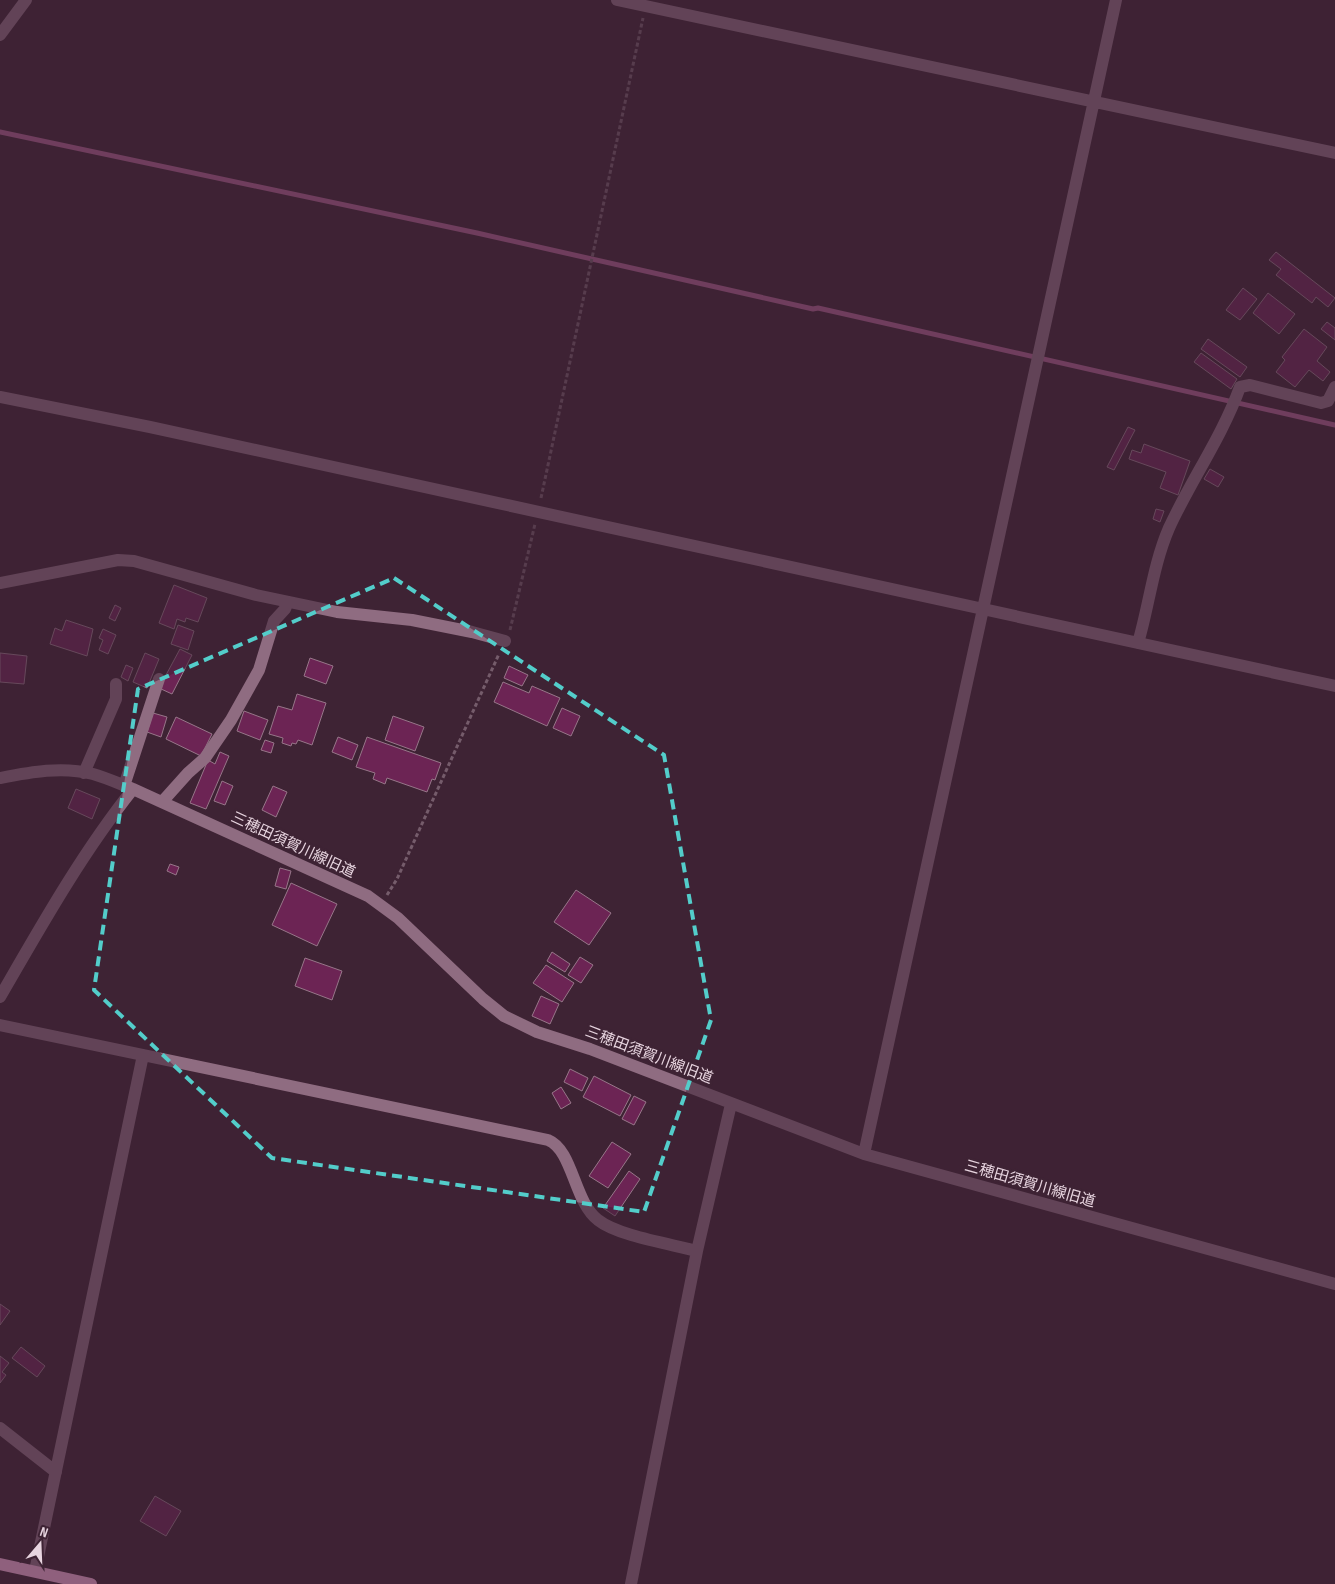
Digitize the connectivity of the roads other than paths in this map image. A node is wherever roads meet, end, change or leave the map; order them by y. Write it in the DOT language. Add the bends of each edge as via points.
graph roads {
  1 [pos="26,0"];
  2 [pos="617,0"];
  3 [pos="1116,0"];
  4 [pos="0,35"];
  5 [pos="1094,103"];
  6 [pos="1335,153"];
  7 [pos="1335,387"];
  8 [pos="0,397"];
  9 [pos="0,583"];
  10 [pos="288,602"];
  11 [pos="984,610"];
  12 [pos="505,641"];
  13 [pos="1138,643"];
  14 [pos="159,679"];
  15 [pos="116,684"];
  16 [pos="1335,686"];
  17 [pos="84,773"];
  18 [pos="0,778"];
  19 [pos="129,788"];
  20 [pos="162,802"];
  21 [pos="0,997"];
  22 [pos="0,1025"];
  23 [pos="143,1055"];
  24 [pos="731,1104"];
  25 [pos="864,1154"];
  26 [pos="698,1251"];
  27 [pos="1335,1284"];
  28 [pos="0,1428"];
  29 [pos="56,1472"];
  30 [pos="0,1564"];
  31 [pos="35,1571"];
  32 [pos="91,1584"];
  33 [pos="631,1584"];
  1 -- 4 [label="street"];
  2 -- 5 [label="street"];
  3 -- 5 [label="street"];
  5 -- 6 [label="street"];
  5 -- 11 [label="street"];
  7 -- 13 [label="street" via="1328,401 1321,403 1250,385 1240,388 1169,529 1152,581"];
  8 -- 11 [label="street"];
  9 -- 10 [label="street" via="118,560 134,561"];
  10 -- 12 [label="street" via="338,612 412,620"];
  10 -- 20 [label="street" via="274,621 259,670 231,720 208,755"];
  11 -- 13 [label="street"];
  11 -- 25 [label="street"];
  13 -- 16 [label="street"];
  14 -- 19 [label="street"];
  15 -- 17 [label="street" via="116,698"];
  17 -- 18 [label="street, 三穂田須賀川線旧道" via="47,771"];
  17 -- 19 [label="street, 三穂田須賀川線旧道"];
  19 -- 20 [label="street, 三穂田須賀川線旧道"];
  19 -- 21 [label="street"];
  20 -- 24 [label="street, 三穂田須賀川線旧道" via="368,896 405,924 504,1016 537,1032 590,1048"];
  22 -- 23 [label="street"];
  23 -- 26 [label="street" via="548,1140 559,1146 582,1198 597,1220 621,1231"];
  23 -- 29 [label="street"];
  24 -- 25 [label="street, 三穂田須賀川線旧道"];
  24 -- 26 [label="street"];
  25 -- 27 [label="street, 三穂田須賀川線旧道"];
  26 -- 33 [label="street"];
  28 -- 29 [label="street"];
  29 -- 31 [label="street"];
  30 -- 31 [label="main road"];
  31 -- 32 [label="main road"];
}
